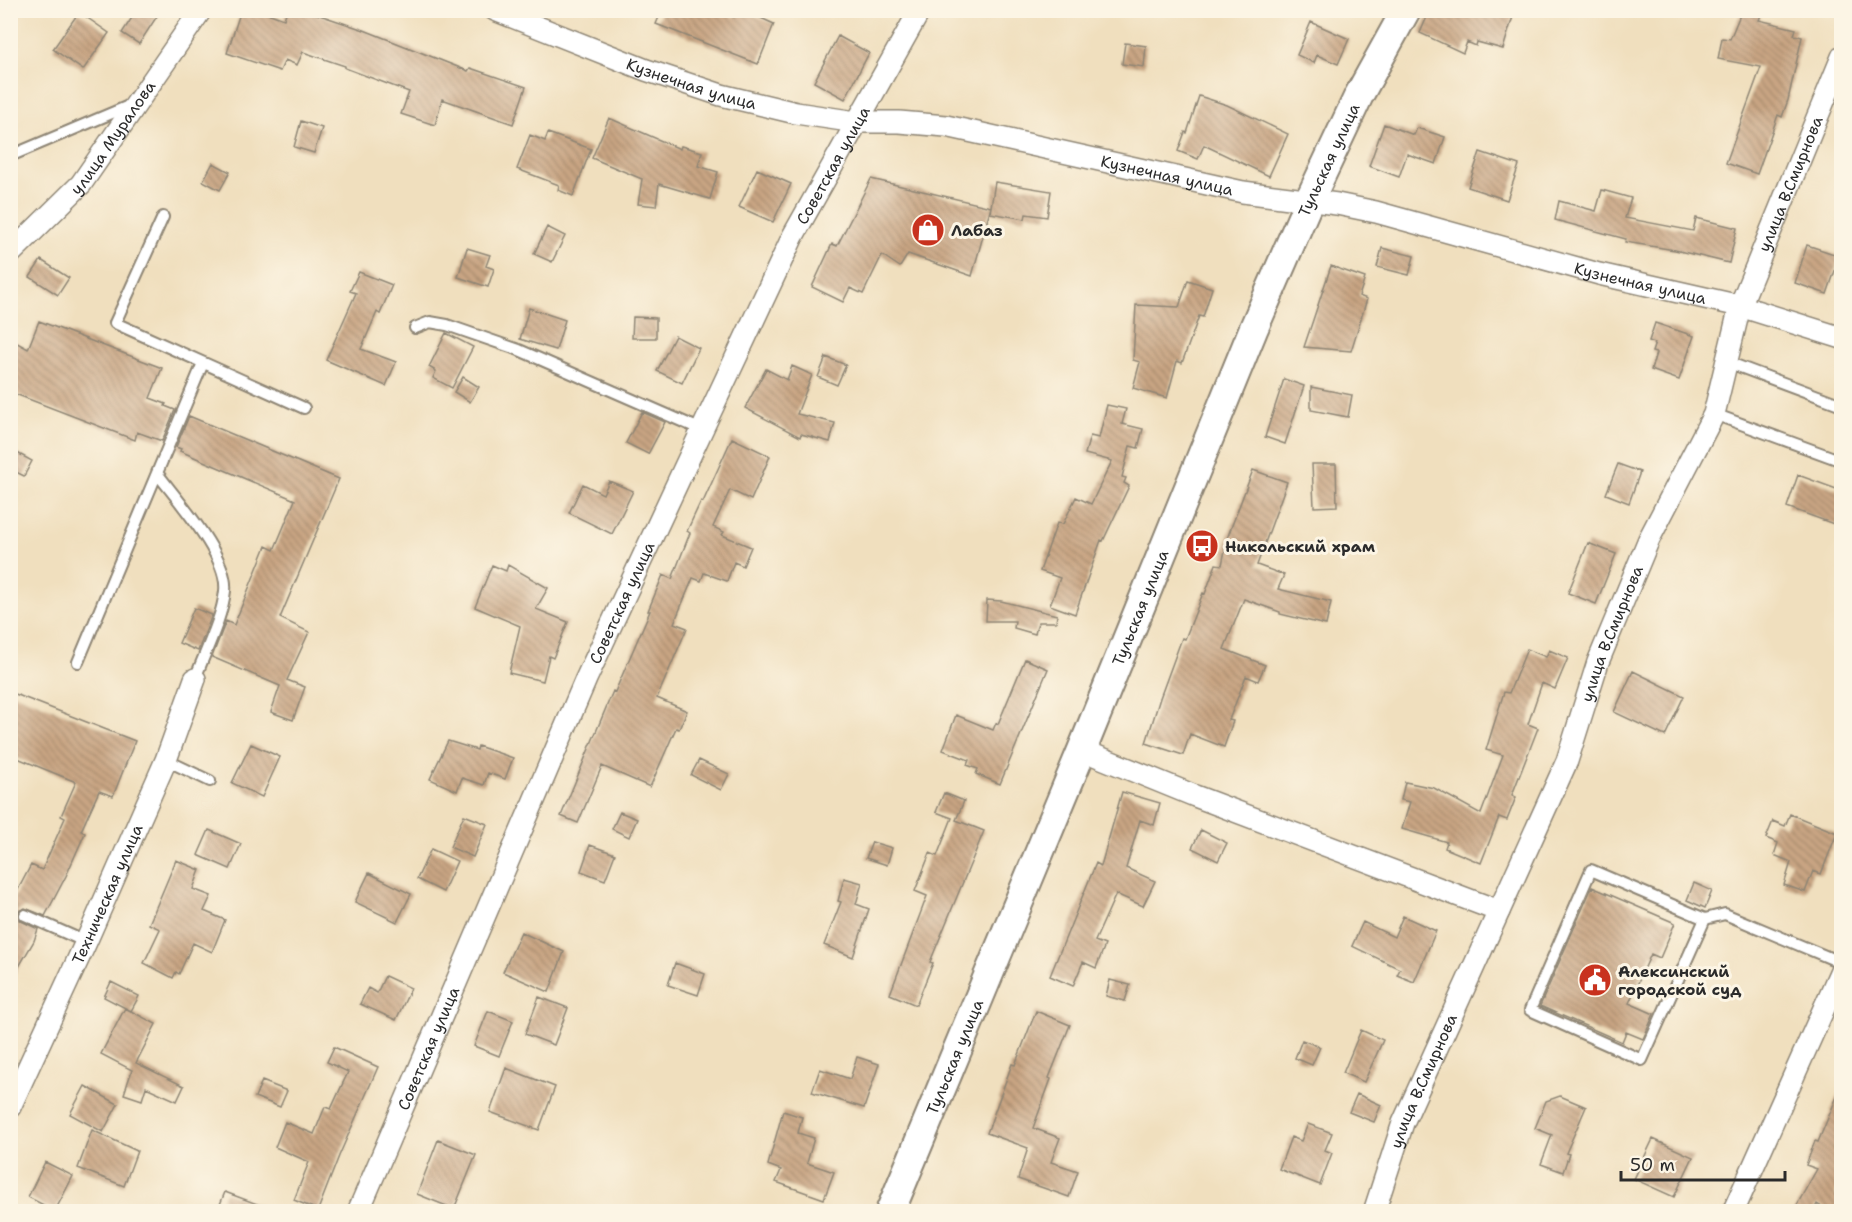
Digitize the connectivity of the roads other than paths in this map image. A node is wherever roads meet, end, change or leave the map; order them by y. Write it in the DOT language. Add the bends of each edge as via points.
graph roads {
  1 [pos="201,10"];
  2 [pos="495,10"];
  3 [pos="920,10"];
  4 [pos="1406,10"];
  5 [pos="1841,57"];
  6 [pos="137,103"];
  7 [pos="856,122"];
  8 [pos="10,156"];
  9 [pos="1309,201"];
  10 [pos="163,217"];
  11 [pos="10,254"];
  12 [pos="1740,306"];
  13 [pos="415,327"];
  14 [pos="1842,338"];
  15 [pos="1727,362"];
  16 [pos="203,363"];
  17 [pos="1842,405"];
  18 [pos="304,408"];
  19 [pos="1714,414"];
  20 [pos="702,430"];
  21 [pos="1842,461"];
  22 [pos="157,473"];
  23 [pos="78,662"];
  24 [pos="195,679"];
  25 [pos="1082,750"];
  26 [pos="166,760"];
  27 [pos="210,781"];
  28 [pos="1499,911"];
  29 [pos="25,915"];
  30 [pos="1705,920"];
  31 [pos="86,942"];
  32 [pos="1842,963"];
  33 [pos="1842,968"];
  34 [pos="10,1107"];
  35 [pos="359,1211"];
  36 [pos="890,1212"];
  37 [pos="1374,1212"];
  38 [pos="1733,1212"];
  1 -- 6 [label="street, улица Муралова"];
  2 -- 7 [label="street, Кузнечная улица" via="646,70 721,95"];
  3 -- 7 [label="street, Советская улица"];
  4 -- 9 [label="main road, Тульская улица" via="1359,95"];
  5 -- 12 [label="street, улица В.Смирнова"];
  6 -- 8 [label="lane"];
  6 -- 11 [label="street, улица Муралова" via="81,184"];
  7 -- 9 [label="street, Кузнечная улица" via="946,126 1243,192"];
  7 -- 20 [label="street, Советская улица" via="793,236"];
  9 -- 12 [label="street, Кузнечная улица" via="1376,212 1599,274"];
  9 -- 25 [label="main road, Тульская улица"];
  10 -- 16 [label="lane" via="116,323"];
  12 -- 14 [label="street, Кузнечная улица"];
  12 -- 15 [label="street, улица В.Смирнова"];
  13 -- 20 [label="lane" via="430,322 447,325 519,350"];
  15 -- 17 [label="lane"];
  15 -- 19 [label="street, улица В.Смирнова"];
  16 -- 18 [label="lane"];
  16 -- 22 [label="lane"];
  19 -- 21 [label="lane"];
  19 -- 28 [label="street, улица В.Смирнова" via="1649,539 1598,662 1567,761"];
  20 -- 35 [label="street, Советская улица" via="586,679"];
  22 -- 23 [label="lane"];
  22 -- 24 [label="lane" via="214,551 223,570 225,590 220,610"];
  24 -- 26 [label="street, Техническая улица"];
  25 -- 28 [label="street"];
  25 -- 36 [label="main road, Тульская улица"];
  26 -- 27 [label="lane"];
  26 -- 31 [label="street, Техническая улица"];
  28 -- 37 [label="street, улица В.Смирнова" via="1403,1123"];
  29 -- 31 [label="lane"];
  30 -- 30 [label="lane" via="1642,1060 1530,1010 1591,870"];
  30 -- 32 [label="lane" via="1725,914"];
  31 -- 34 [label="street, Техническая улица"];
  33 -- 38 [label="street"];
}
